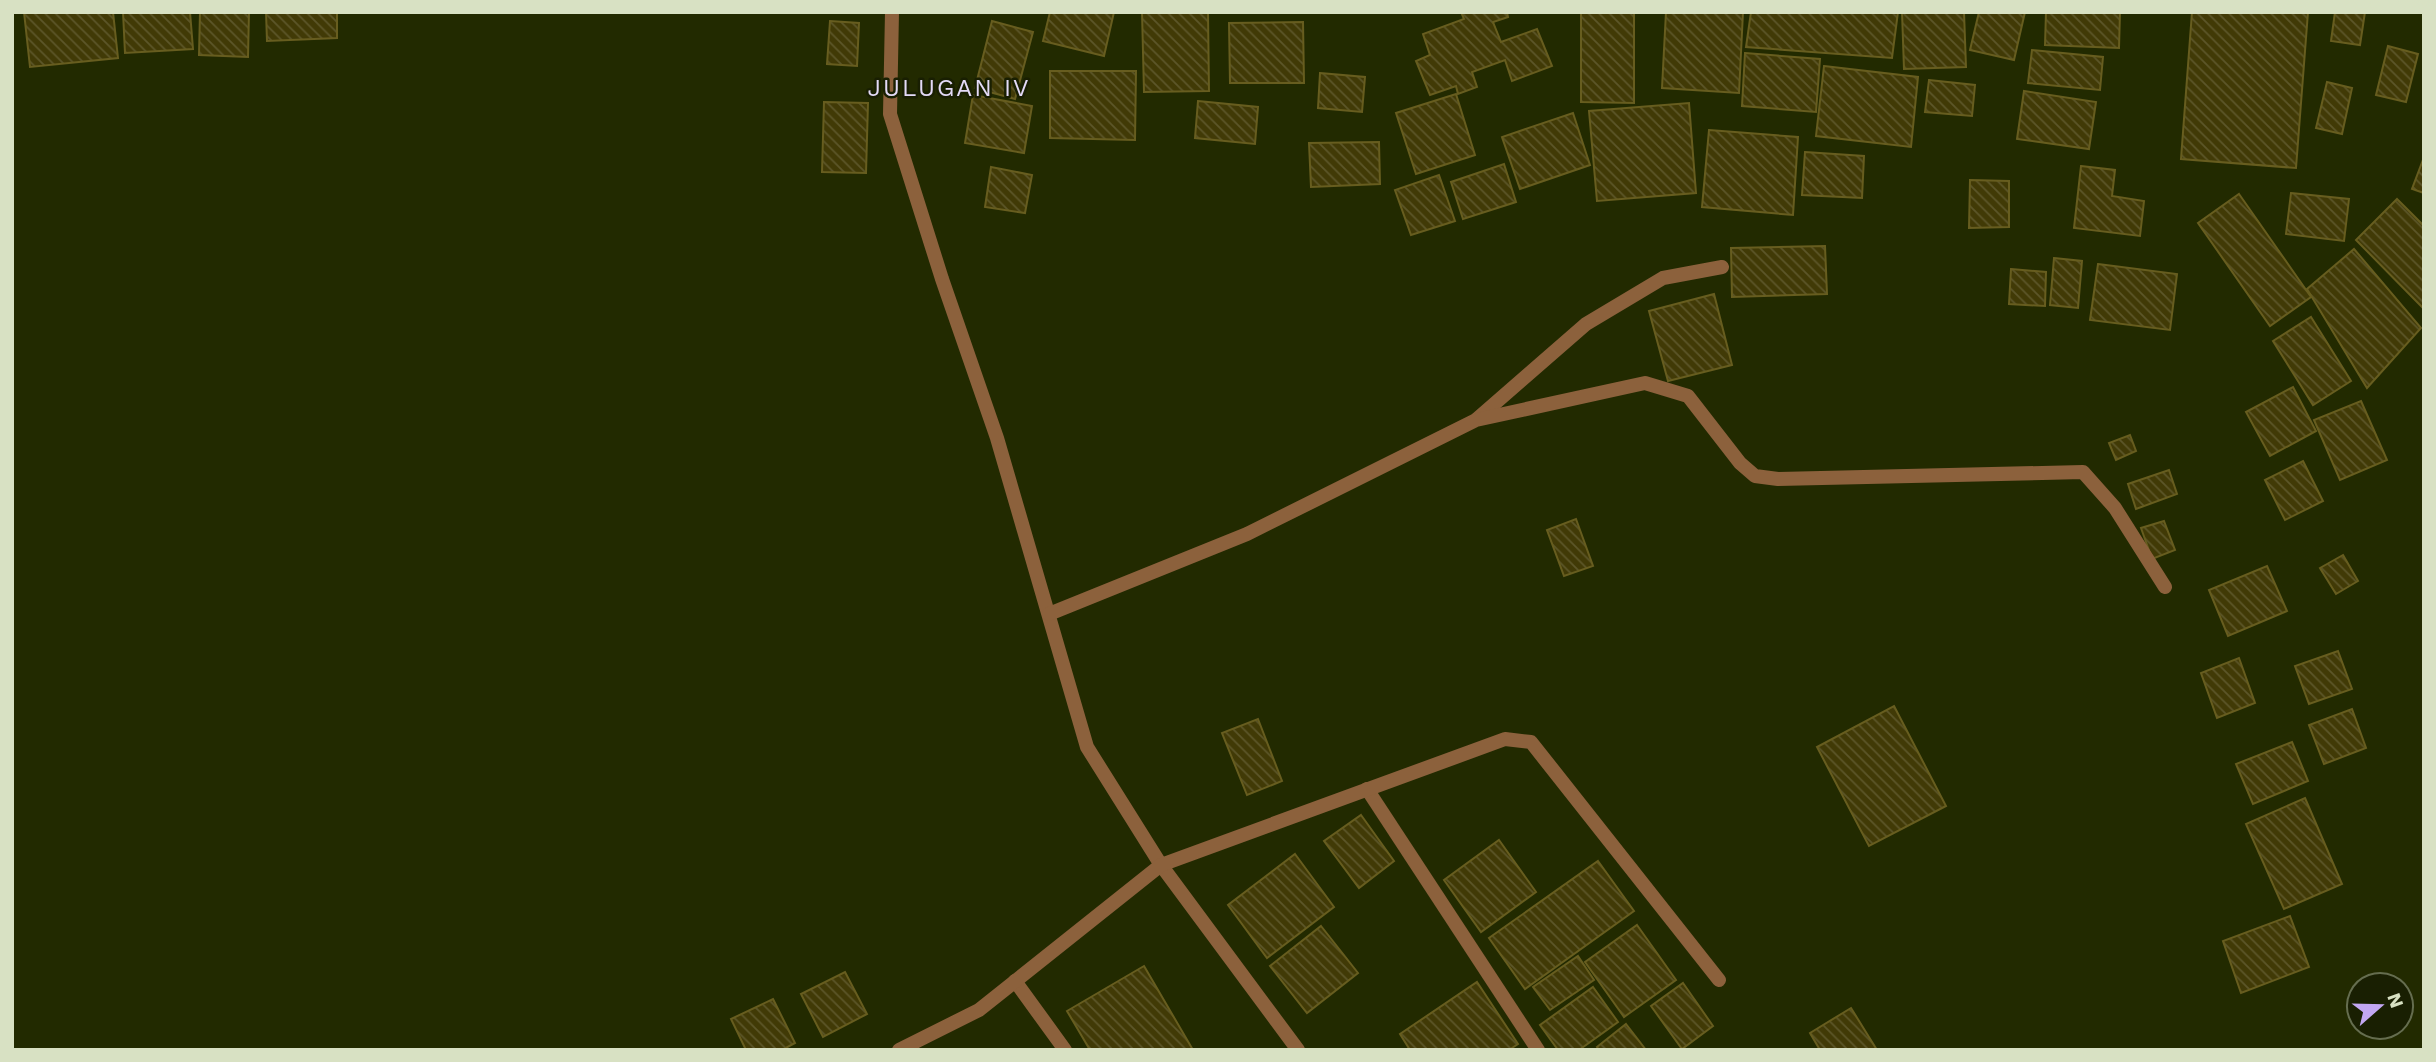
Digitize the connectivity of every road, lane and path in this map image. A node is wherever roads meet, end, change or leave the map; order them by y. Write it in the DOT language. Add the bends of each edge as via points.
graph roads {
  1 [pos="892,12"];
  2 [pos="1722,267"];
  3 [pos="1476,420"];
  4 [pos="2165,587"];
  5 [pos="1049,614"];
  6 [pos="1367,789"];
  7 [pos="1161,865"];
  8 [pos="1719,980"];
  9 [pos="1015,981"];
  10 [pos="899,1050"];
  11 [pos="1065,1050"];
  12 [pos="1298,1050"];
  13 [pos="1538,1050"];
  1 -- 5 [label="street" via="890,114 997,438"];
  2 -- 3 [label="street" via="1663,278 1586,324"];
  3 -- 4 [label="street" via="1645,383 1688,396 1755,476 2083,472 2115,508"];
  3 -- 5 [label="street" via="1247,534"];
  5 -- 7 [label="street" via="1087,747"];
  6 -- 7 [label="street"];
  6 -- 8 [label="street" via="1505,739 1531,742"];
  6 -- 13 [label="street"];
  7 -- 9 [label="street"];
  7 -- 12 [label="street"];
  9 -- 10 [label="street" via="979,1010"];
  9 -- 11 [label="street"];
}
